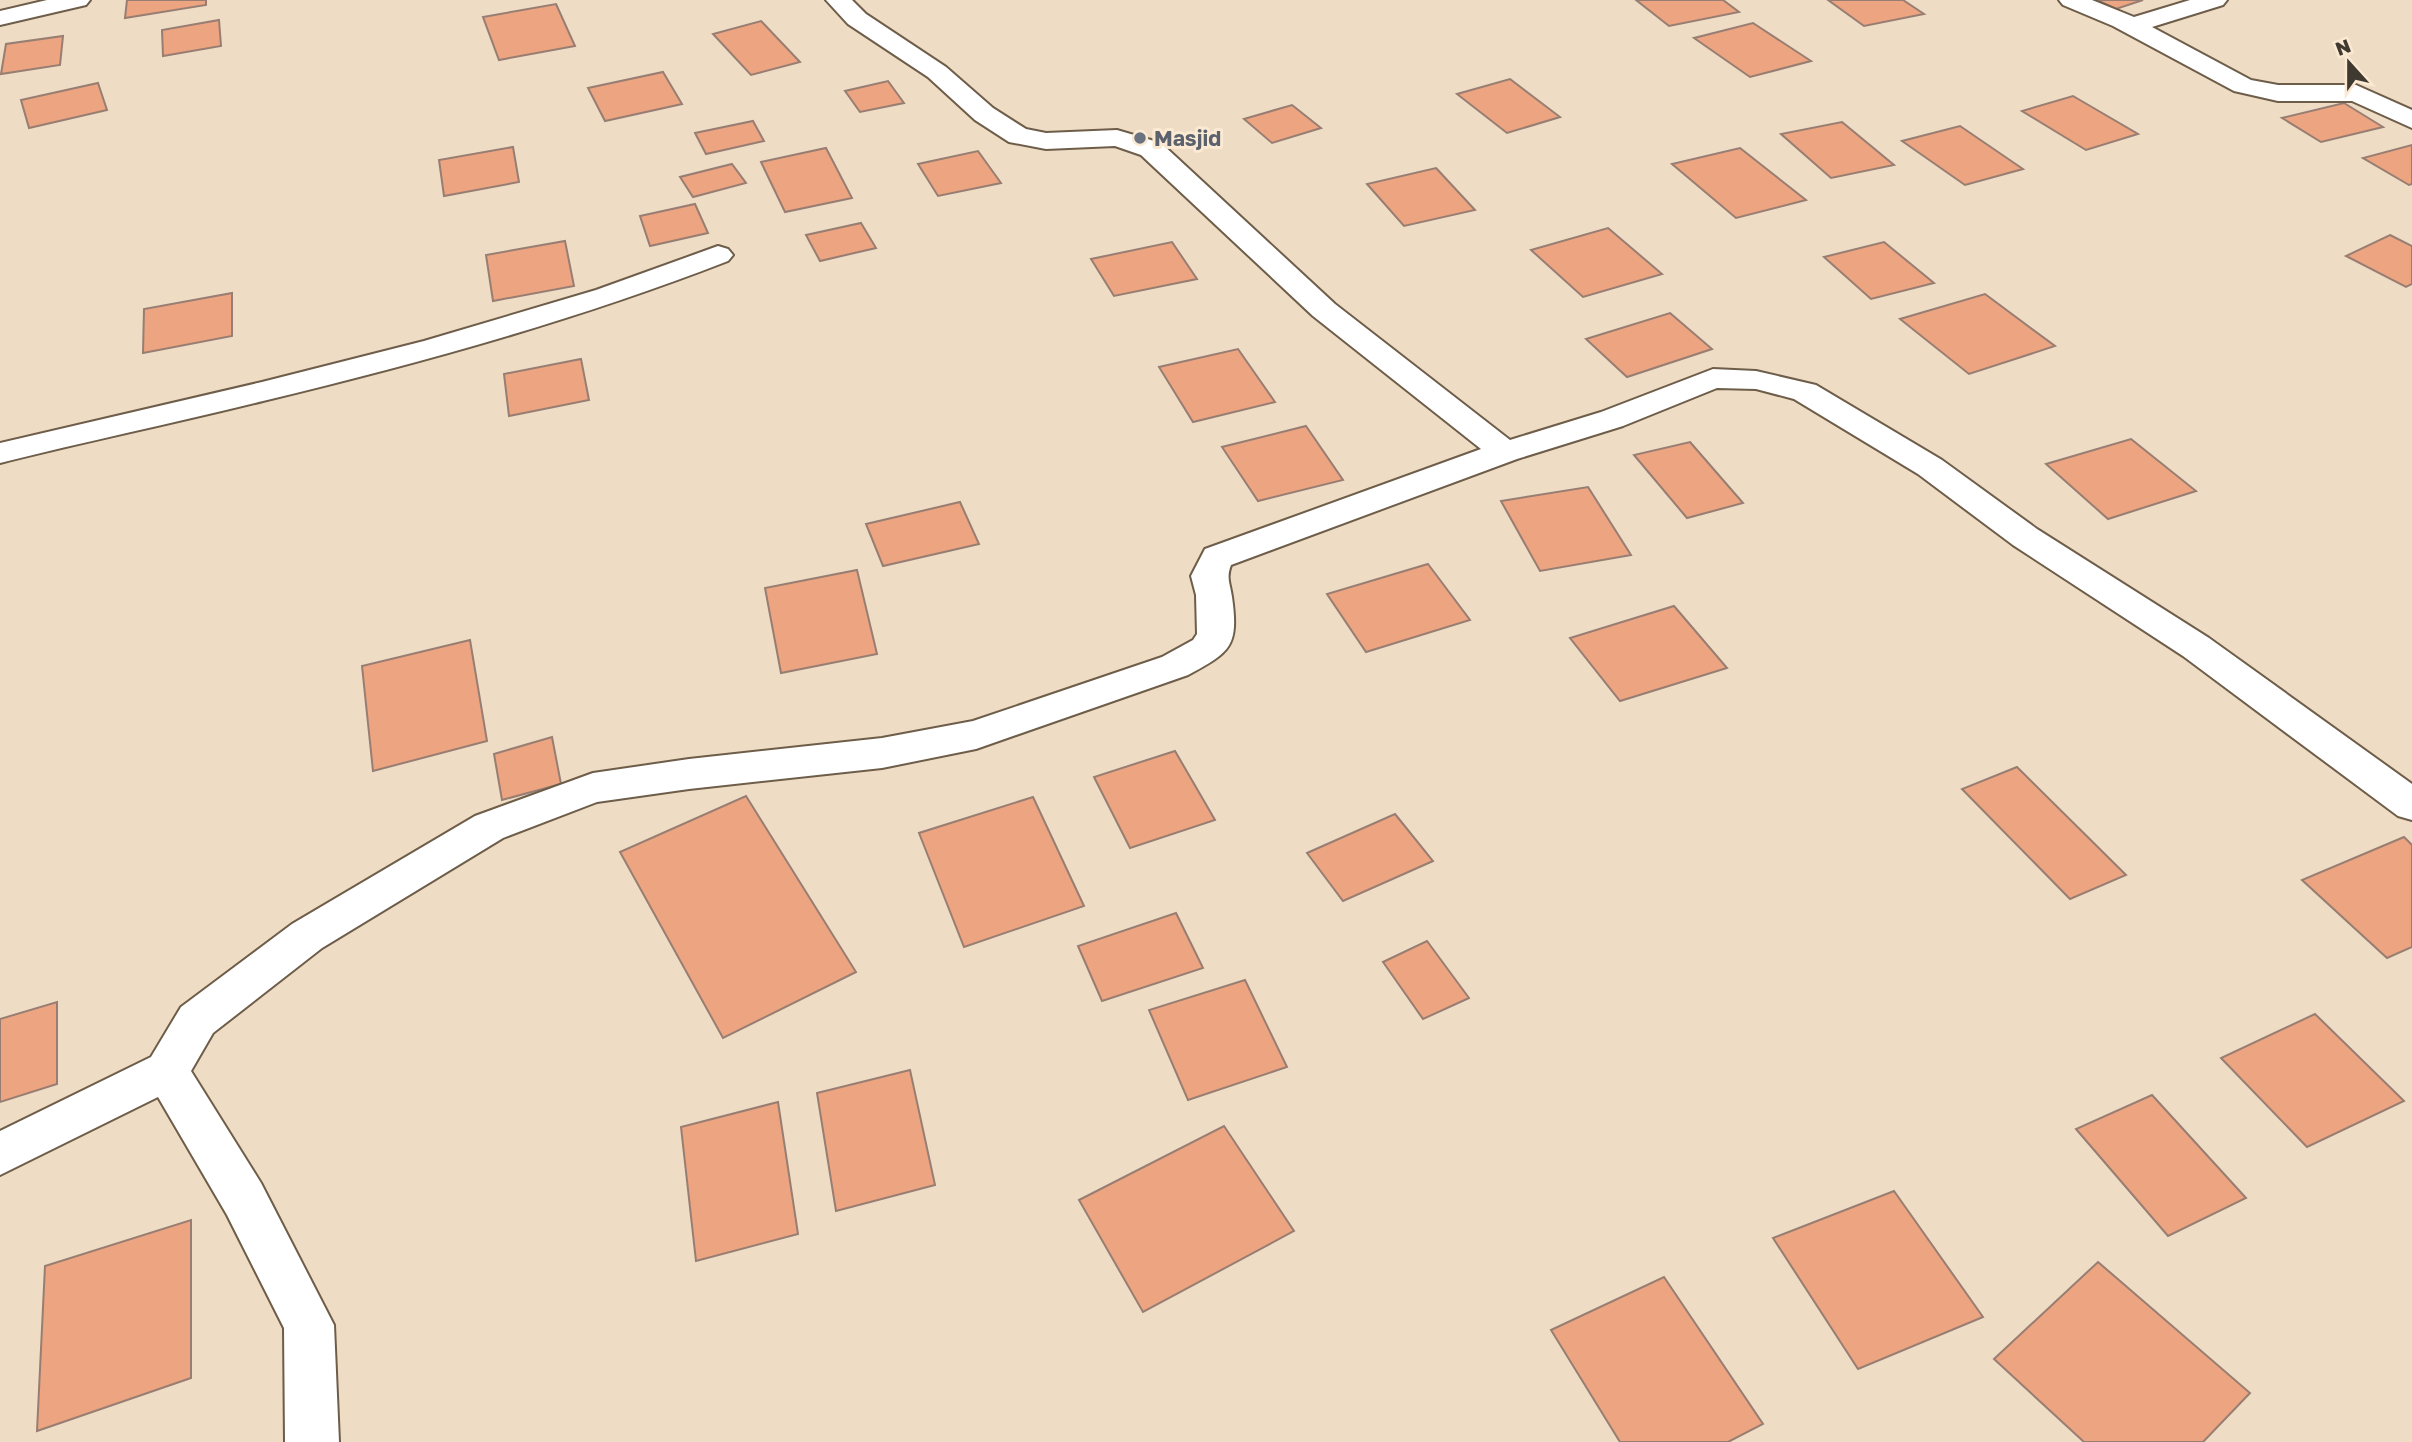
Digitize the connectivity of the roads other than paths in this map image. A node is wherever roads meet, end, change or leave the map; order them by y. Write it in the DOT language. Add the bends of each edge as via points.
graph roads {
  1 [pos="78,0"];
  2 [pos="838,0"];
  3 [pos="2071,0"];
  4 [pos="2215,0"];
  5 [pos="0,18"];
  6 [pos="2130,26"];
  7 [pos="2412,121"];
  8 [pos="718,255"];
  9 [pos="1505,452"];
  10 [pos="0,453"];
  11 [pos="2412,805"];
  12 [pos="167,1071"];
  13 [pos="0,1154"];
  14 [pos="312,1442"];
  1 -- 5 [label="street"];
  2 -- 9 [label="street" via="857,19 937,72 984,114 1018,135 1046,141 1117,138 1152,149 1324,310"];
  3 -- 6 [label="street"];
  4 -- 6 [label="street"];
  6 -- 7 [label="street" via="2243,86 2278,93 2356,93"];
  8 -- 10 [label="street" via="643,285 406,356"];
  9 -- 11 [label="street" via="1612,419 1713,378 1756,380 1805,392 1930,467 2025,537 2196,647"];
  9 -- 12 [label="street" via="1217,557 1209,576 1216,637 1206,649 1175,666 976,734 883,753 593,789 489,827 307,936 197,1020"];
  12 -- 13 [label="street"];
  12 -- 14 [label="street" via="244,1199 309,1325"];
}
